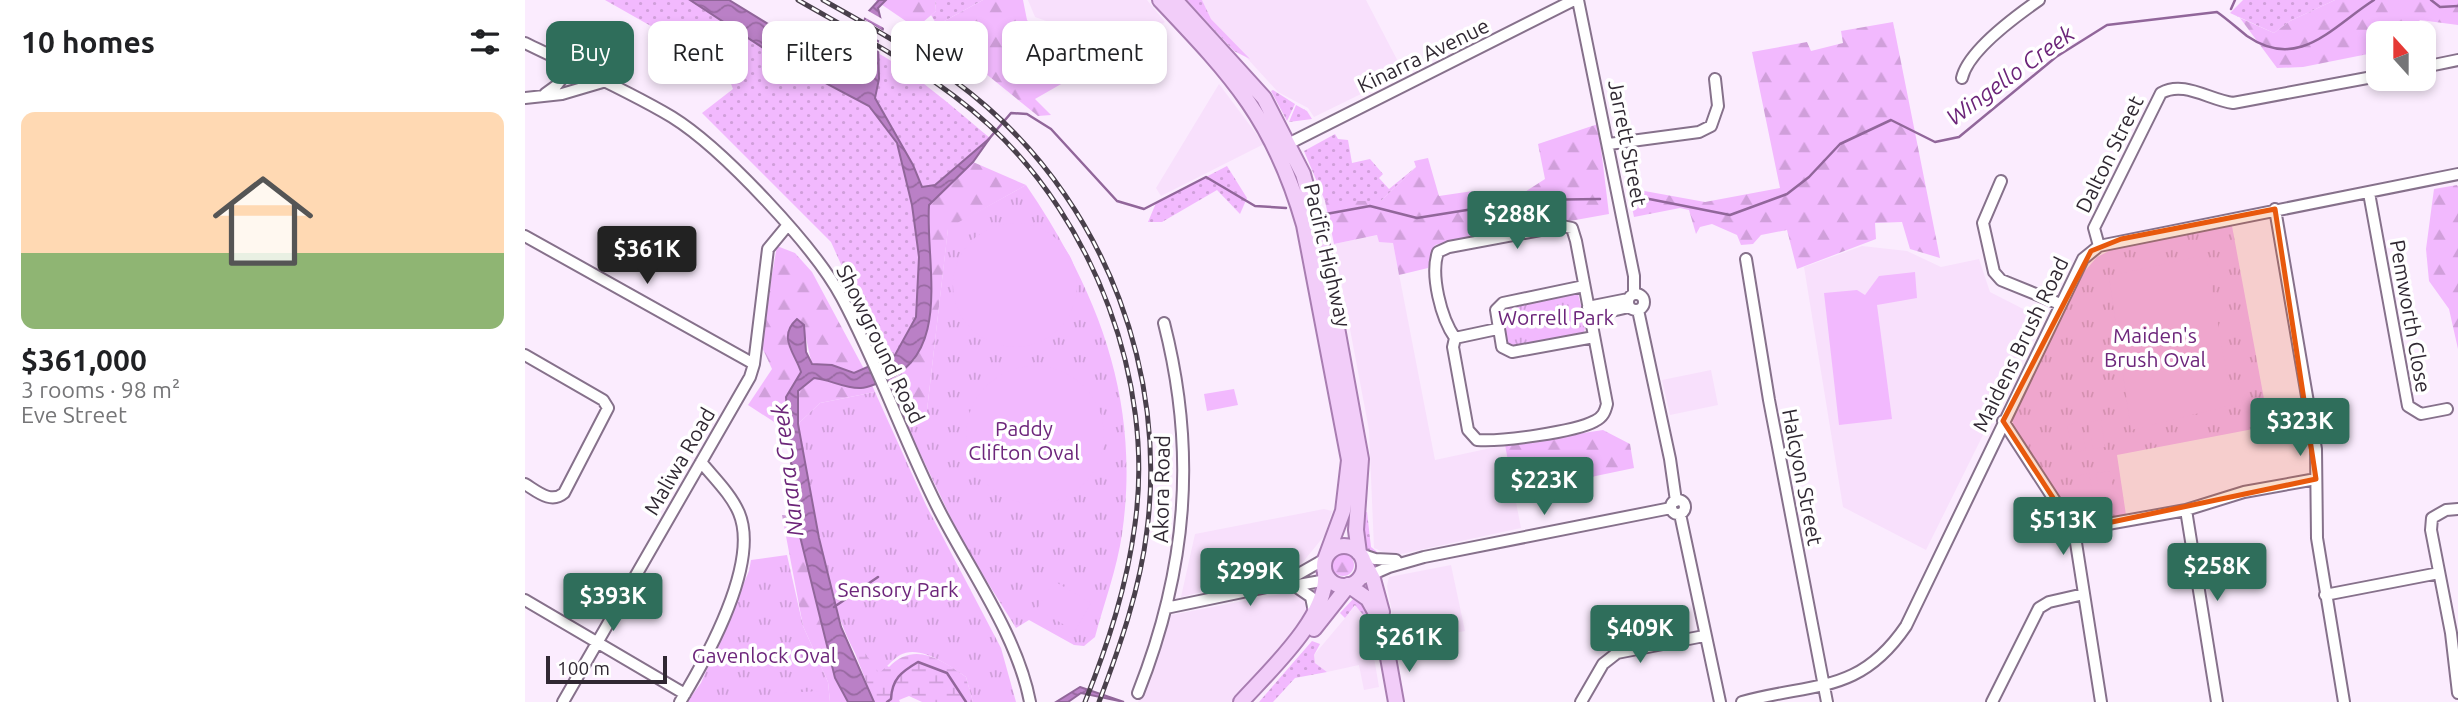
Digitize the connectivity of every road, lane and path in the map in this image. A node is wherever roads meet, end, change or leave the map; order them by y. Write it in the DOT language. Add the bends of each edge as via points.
graph roads {
  1 [pos="1160,0"];
  2 [pos="1175,0"];
  3 [pos="1576,0"];
  4 [pos="2039,0"];
  5 [pos="525,43"];
  6 [pos="546,53"];
  7 [pos="2458,60"];
  8 [pos="2436,65"];
  9 [pos="1962,78"];
  10 [pos="2366,78"];
  11 [pos="1715,79"];
  12 [pos="558,84"];
  13 [pos="595,84"];
  14 [pos="610,84"];
  15 [pos="545,94"];
  16 [pos="525,98"];
  17 [pos="1290,143"];
  18 [pos="1609,144"];
  19 [pos="2458,174"];
  20 [pos="2001,181"];
  21 [pos="2369,192"];
  22 [pos="2275,209"];
  23 [pos="1304,225"];
  24 [pos="787,226"];
  25 [pos="525,236"];
  26 [pos="2099,246"];
  27 [pos="1746,259"];
  28 [pos="1584,286"];
  29 [pos="1633,303"];
  30 [pos="2060,304"];
  31 [pos="1589,312"];
  32 [pos="1164,323"];
  33 [pos="1497,329"];
  34 [pos="1594,337"];
  35 [pos="1455,338"];
  36 [pos="525,355"];
  37 [pos="754,364"];
  38 [pos="2447,409"];
  39 [pos="2003,421"];
  40 [pos="701,462"];
  41 [pos="2316,479"];
  42 [pos="525,484"];
  43 [pos="1675,508"];
  44 [pos="2458,509"];
  45 [pos="2186,510"];
  46 [pos="2074,530"];
  47 [pos="1361,555"];
  48 [pos="1423,557"];
  49 [pos="2439,573"];
  50 [pos="1371,574"];
  51 [pos="1336,576"];
  52 [pos="1295,586"];
  53 [pos="1264,589"];
  54 [pos="2084,594"];
  55 [pos="2325,595"];
  56 [pos="525,600"];
  57 [pos="1166,608"];
  58 [pos="1314,615"];
  59 [pos="1382,624"];
  60 [pos="2454,633"];
  61 [pos="1704,636"];
  62 [pos="597,642"];
  63 [pos="1823,685"];
  64 [pos="1138,693"];
  65 [pos="2458,693"];
  66 [pos="683,698"];
  67 [pos="563,702"];
  68 [pos="1030,702"];
  69 [pos="1241,702"];
  70 [pos="1251,702"];
  71 [pos="1396,702"];
  72 [pos="1581,702"];
  73 [pos="1720,702"];
  74 [pos="1742,702"];
  75 [pos="1827,702"];
  76 [pos="1991,702"];
  77 [pos="2101,702"];
  78 [pos="2217,702"];
  79 [pos="2344,702"];
  1 -- 23 [label="main road, Pacific Highway" via="1231,76 1257,112 1284,163"];
  2 -- 17 [label="main road, Pacific Highway" via="1253,83"];
  3 -- 17 [label="street, Kinarra Avenue"];
  3 -- 18 [label="street, Jarrett Street"];
  4 -- 9 [label="street" via="1993,36 1966,66"];
  5 -- 6 [label="street, Showground Road"];
  7 -- 8 [label="street"];
  10 -- 26 [label="street, Dalton Street" via="2233,103 2185,88 2161,93 2094,228"];
  11 -- 18 [label="street" via="1718,106 1711,126 1699,132"];
  12 -- 15 [label="street"];
  13 -- 15 [label="street"];
  14 -- 24 [label="street, Showground Road" via="674,119 718,154"];
  15 -- 16 [label="street"];
  17 -- 23 [label="main road" via="1286,151 1301,192"];
  17 -- 47 [label="main road, Pacific Highway" via="1321,240 1357,433 1361,459 1356,530"];
  18 -- 29 [label="street, Jarrett Street" via="1634,276"];
  19 -- 21 [label="street, Maidens Brush Road"];
  20 -- 30 [label="street" via="1983,218 1994,272 2001,280"];
  21 -- 22 [label="street, Maidens Brush Road"];
  21 -- 38 [label="street, Pemworth Close" via="2408,406 2421,414"];
  22 -- 26 [label="street, Maidens Brush Road"];
  22 -- 41 [label="street" via="2311,417"];
  23 -- 51 [label="main road, Pacific Highway" via="1349,460"];
  24 -- 37 [label="street, Maliwa Road" via="768,249"];
  24 -- 68 [label="street, Showground Road" via="830,277 933,498 1015,654"];
  25 -- 37 [label="street"];
  26 -- 30 [label="street, Maidens Brush Road" via="2083,258"];
  27 -- 63 [label="street, Halcyon Street"];
  28 -- 31 [label="street"];
  28 -- 33 [label="street" via="1503,303 1496,310"];
  28 -- 35 [label="street" via="1572,228 1562,226 1449,247 1438,252 1434,264 1446,326"];
  29 -- 31 [label="street"];
  29 -- 43 [label="street, Jarrett Street" via="1670,459"];
  30 -- 39 [label="street, Maidens Brush Road"];
  31 -- 34 [label="street"];
  32 -- 57 [label="street, Akora Road" via="1177,372 1184,498 1178,558"];
  33 -- 34 [label="street" via="1502,347 1512,352"];
  33 -- 35 [label="street"];
  34 -- 35 [label="street" via="1607,404 1604,416 1544,433 1484,441 1468,430"];
  36 -- 42 [label="street" via="603,400 608,408 565,494 550,499"];
  37 -- 40 [label="street, Maliwa Road"];
  39 -- 46 [label="street"];
  39 -- 63 [label="street, Maidens Brush Road" via="1906,626 1889,651 1871,667"];
  40 -- 62 [label="street, Maliwa Road"];
  40 -- 66 [label="street" via="740,514 744,562 707,655"];
  41 -- 45 [label="street" via="2243,492"];
  41 -- 55 [label="street" via="2317,538"];
  43 -- 48 [label="street"];
  43 -- 61 [label="street, Jarrett Street"];
  44 -- 49 [label="street" via="2432,518"];
  45 -- 46 [label="street"];
  45 -- 78 [label="street"];
  46 -- 54 [label="street"];
  47 -- 48 [label="street" via="1384,560"];
  47 -- 50 [label="main road"];
  47 -- 51 [label="main road" via="1364,570"];
  47 -- 51 [label="main road" via="1341,546"];
  48 -- 50 [label="street"];
  49 -- 55 [label="street"];
  49 -- 60 [label="street"];
  50 -- 51 [label="street"];
  50 -- 59 [label="main road" via="1382,607"];
  51 -- 52 [label="street"];
  51 -- 53 [label="street" via="1296,578"];
  51 -- 58 [label="main road"];
  51 -- 59 [label="main road" via="1369,599"];
  51 -- 70 [label="main road"];
  52 -- 53 [label="street"];
  52 -- 58 [label="street" via="1311,597"];
  53 -- 57 [label="street"];
  54 -- 76 [label="street" via="2039,607"];
  54 -- 77 [label="street"];
  55 -- 79 [label="street"];
  56 -- 62 [label="street"];
  57 -- 64 [label="street, Akora Road"];
  58 -- 69 [label="main road"];
  59 -- 71 [label="main road"];
  60 -- 65 [label="street"];
  61 -- 72 [label="street" via="1617,653 1603,664"];
  61 -- 73 [label="street, Jarrett Street"];
  62 -- 66 [label="street"];
  62 -- 67 [label="street, Maliwa Road"];
  63 -- 74 [label="street, Maidens Brush Road"];
  63 -- 75 [label="street, Halcyon Street"];
}
